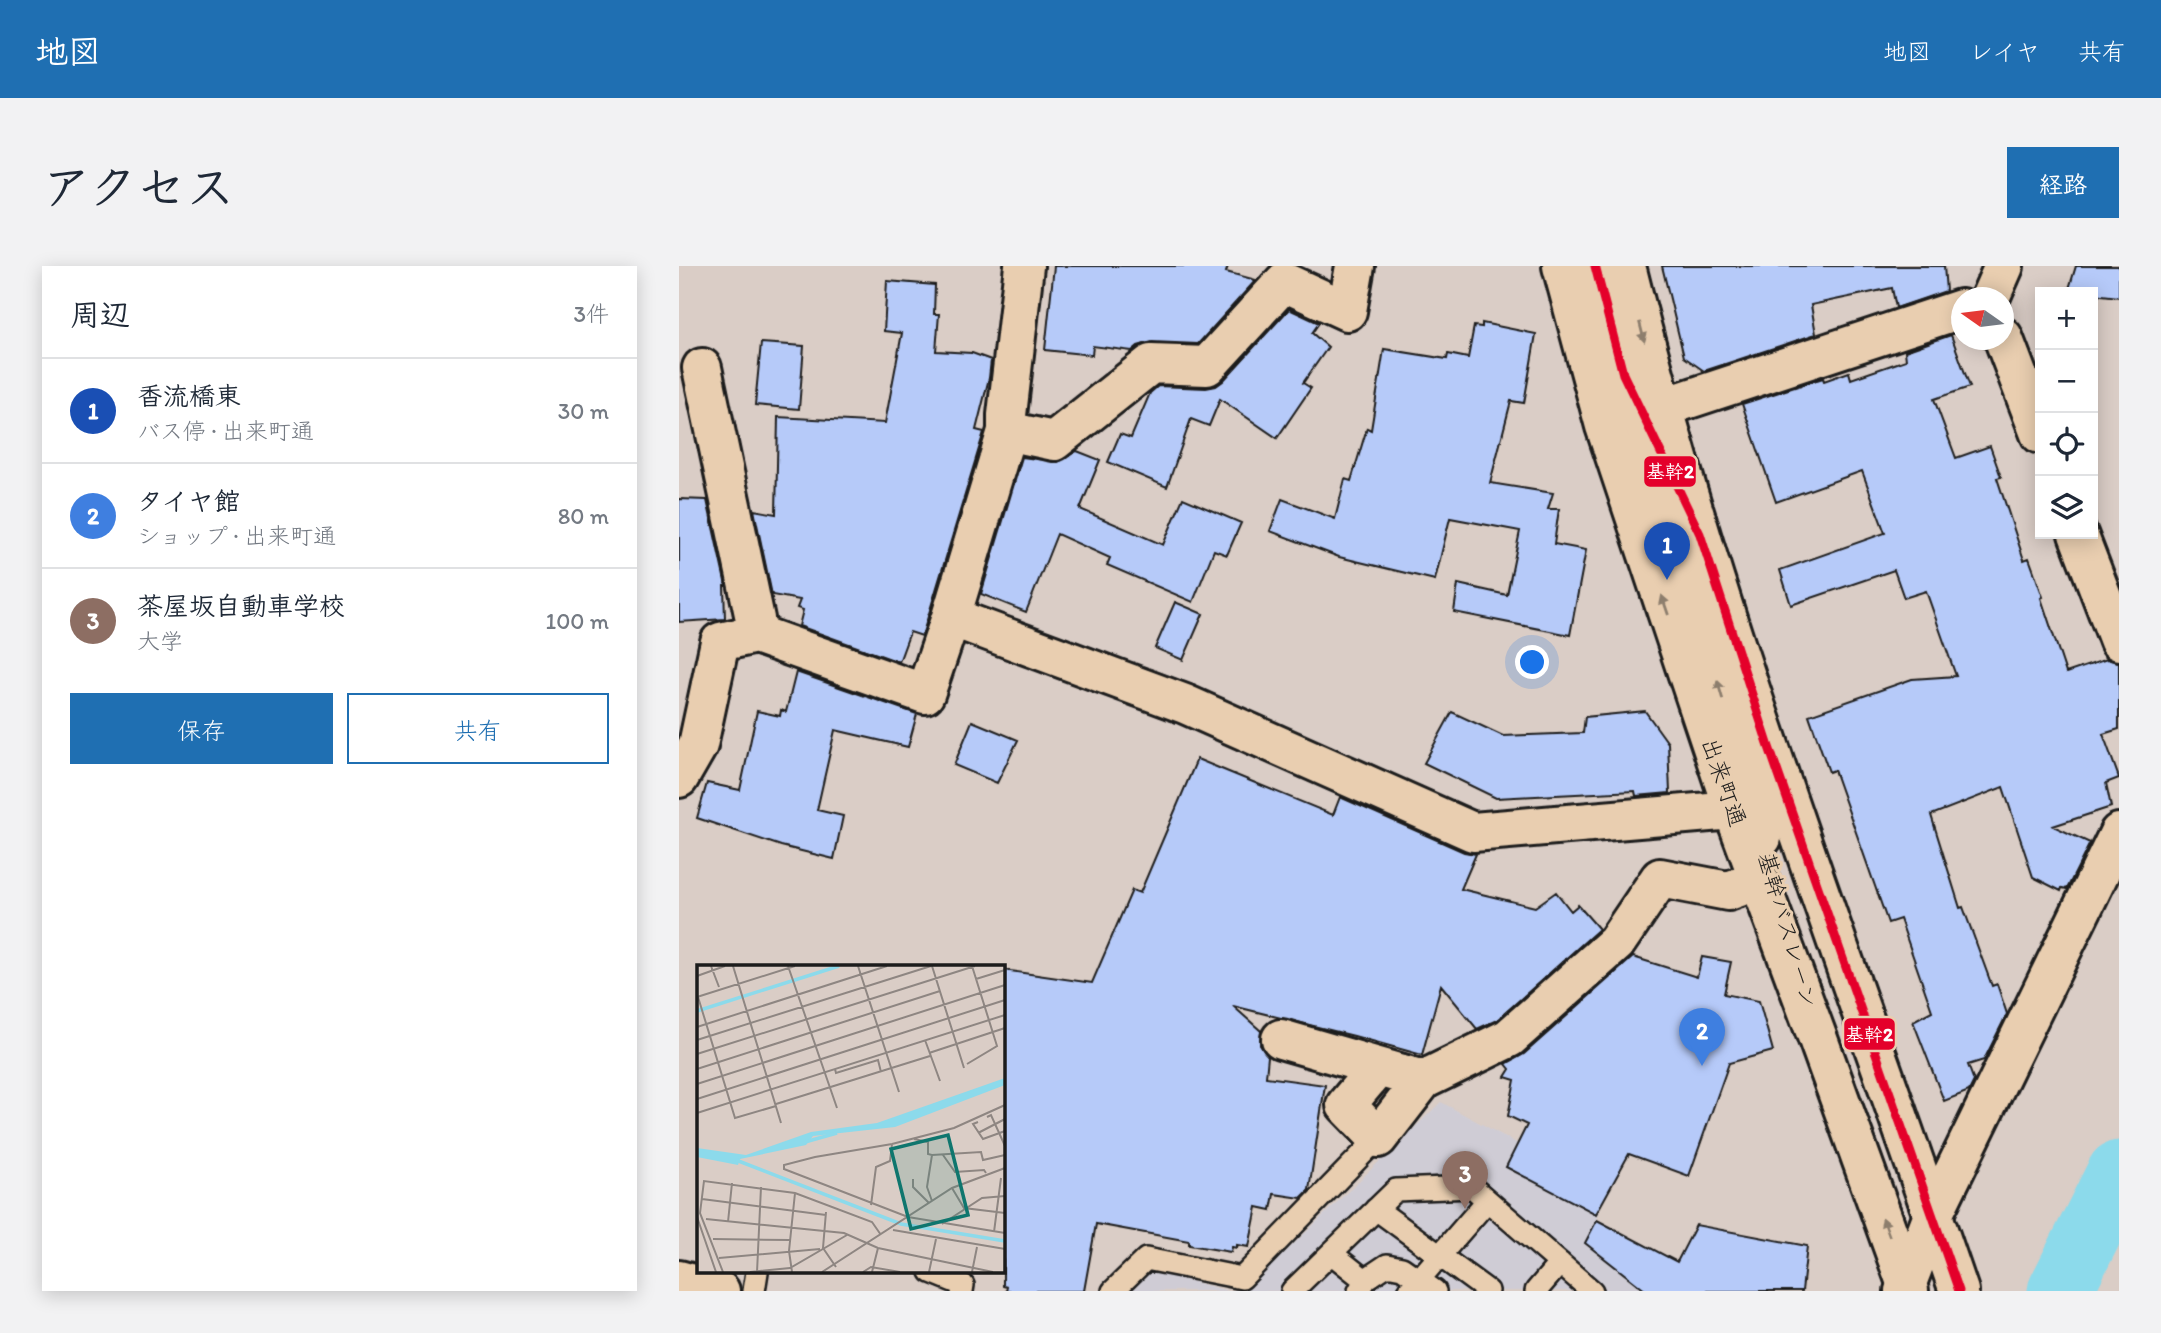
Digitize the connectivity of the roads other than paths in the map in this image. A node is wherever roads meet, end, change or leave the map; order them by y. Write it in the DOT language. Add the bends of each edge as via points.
graph roads {
  1 [pos="1024,266"];
  2 [pos="1355,266"];
  3 [pos="1562,266"];
  4 [pos="1595,266"];
  5 [pos="1626,266"];
  6 [pos="1982,266"];
  7 [pos="2004,266"];
  8 [pos="1987,287"];
  9 [pos="1994,287"];
  10 [pos="1951,313"];
  11 [pos="2009,350"];
  12 [pos="702,368"];
  13 [pos="1633,417"];
  14 [pos="2035,420"];
  15 [pos="1007,430"];
  16 [pos="2080,539"];
  17 [pos="951,617"];
  18 [pos="756,634"];
  19 [pos="2119,641"];
  20 [pos="679,778"];
  21 [pos="1733,810"];
  22 [pos="2119,833"];
  23 [pos="1759,880"];
  24 [pos="1281,1039"];
  25 [pos="1818,1039"];
  26 [pos="1378,1067"];
  27 [pos="1423,1080"];
  28 [pos="1378,1138"];
  29 [pos="1487,1200"];
  30 [pos="1376,1209"];
  31 [pos="1933,1215"];
  32 [pos="1331,1253"];
  33 [pos="1440,1256"];
  34 [pos="1560,1263"];
  35 [pos="757,1273"];
  36 [pos="933,1273"];
  37 [pos="679,1280"];
  38 [pos="1956,1284"];
  39 [pos="1362,1286"];
  40 [pos="1421,1287"];
  41 [pos="1906,1289"];
  42 [pos="720,1291"];
  43 [pos="754,1291"];
  44 [pos="962,1291"];
  45 [pos="1114,1291"];
  46 [pos="1292,1291"];
  47 [pos="1488,1291"];
  48 [pos="1536,1291"];
  49 [pos="1592,1291"];
  1 -- 15 [label="street"];
  2 -- 15 [label="street" via="1347,311 1284,282 1207,366 1151,364 1054,441"];
  3 -- 13 [label="street, 出来町通" via="1585,350"];
  4 -- 13 [label="street, 基幹バスレーン"];
  5 -- 13 [label="street, 出来町通, one-way"];
  6 -- 8 [label="street"];
  7 -- 9 [label="street"];
  10 -- 13 [label="street"];
  11 -- 14 [label="street"];
  12 -- 18 [label="street"];
  21 -- 13 [label="street, 出来町通, one-way"];
  25 -- 13 [label="street, 基幹バスレーン, one-way" via="1686,570"];
  13 -- 31 [label="street, 出来町通" via="1700,534 1768,744"];
  15 -- 17 [label="street"];
  16 -- 19 [label="street"];
  17 -- 18 [label="street" via="925,694"];
  17 -- 21 [label="street" via="1185,704 1473,832"];
  18 -- 20 [label="street" via="720,642 698,745"];
  21 -- 23 [label="street, 出来町通"];
  22 -- 31 [label="street"];
  23 -- 25 [label="street, 出来町通"];
  23 -- 27 [label="street" via="1728,891 1660,878 1616,943 1509,1038"];
  24 -- 26 [label="street"];
  41 -- 25 [label="street, 出来町通, one-way"];
  26 -- 27 [label="street"];
  26 -- 28 [label="street" via="1346,1105"];
  27 -- 28 [label="street"];
  28 -- 45 [label="lane" via="1242,1278 1146,1259"];
  29 -- 30 [label="lane" via="1472,1187 1396,1189"];
  29 -- 33 [label="lane"];
  29 -- 34 [label="lane"];
  30 -- 32 [label="lane"];
  30 -- 33 [label="lane"];
  31 -- 38 [label="street, 出来町通"];
  31 -- 41 [label="street"];
  32 -- 39 [label="lane"];
  32 -- 46 [label="lane"];
  33 -- 40 [label="lane"];
  33 -- 47 [label="lane"];
  34 -- 48 [label="lane"];
  34 -- 49 [label="lane"];
  35 -- 43 [label="lane"];
  36 -- 44 [label="lane" via="963,1285"];
  37 -- 42 [label="street"];
  39 -- 40 [label="lane" via="1387,1265 1402,1268"];
}
